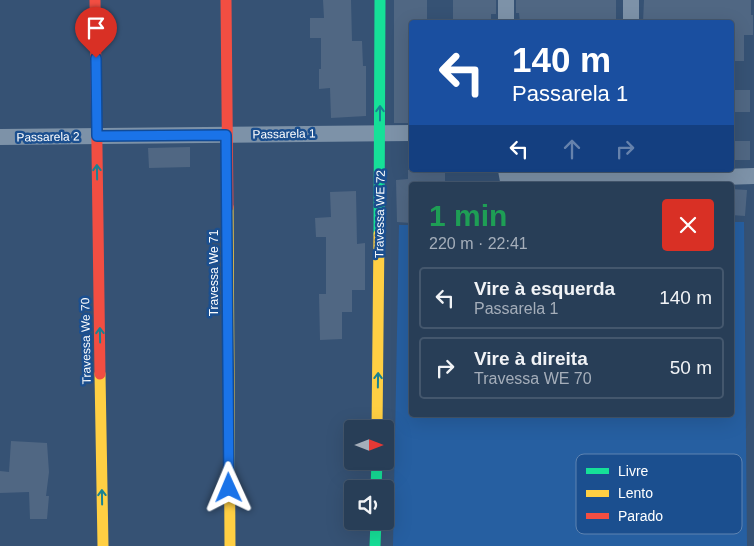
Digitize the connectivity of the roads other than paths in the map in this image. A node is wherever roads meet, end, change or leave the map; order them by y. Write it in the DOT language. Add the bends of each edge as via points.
graph roads {
  1 [pos="95,0"];
  2 [pos="226,0"];
  3 [pos="380,0"];
  4 [pos="506,0"];
  5 [pos="631,0"];
  6 [pos="506,20"];
  7 [pos="631,20"];
  8 [pos="409,133"];
  9 [pos="380,134"];
  10 [pos="226,135"];
  11 [pos="97,136"];
  12 [pos="0,137"];
  13 [pos="506,173"];
  14 [pos="632,175"];
  15 [pos="754,176"];
  16 [pos="378,420"];
  17 [pos="376,530"];
  18 [pos="102,546"];
  19 [pos="230,546"];
  20 [pos="375,546"];
  1 -- 11 [label="street"];
  2 -- 10 [label="street, Travessa We 71"];
  9 -- 3 [label="street, Travessa WE 72, one-way"];
  4 -- 6 [label="street"];
  5 -- 7 [label="street"];
  8 -- 9 [label="street, Passarela 1"];
  9 -- 10 [label="street, Passarela 1"];
  16 -- 9 [label="street, Travessa WE 72, one-way"];
  10 -- 11 [label="street, Passarela 1"];
  10 -- 19 [label="street, Travessa We 71"];
  11 -- 12 [label="street, Passarela 2"];
  18 -- 11 [label="street, Travessa We 70, one-way"];
  13 -- 14 [label="street" via="508,181"];
  14 -- 15 [label="street"];
  17 -- 20 [label="street"];
}
